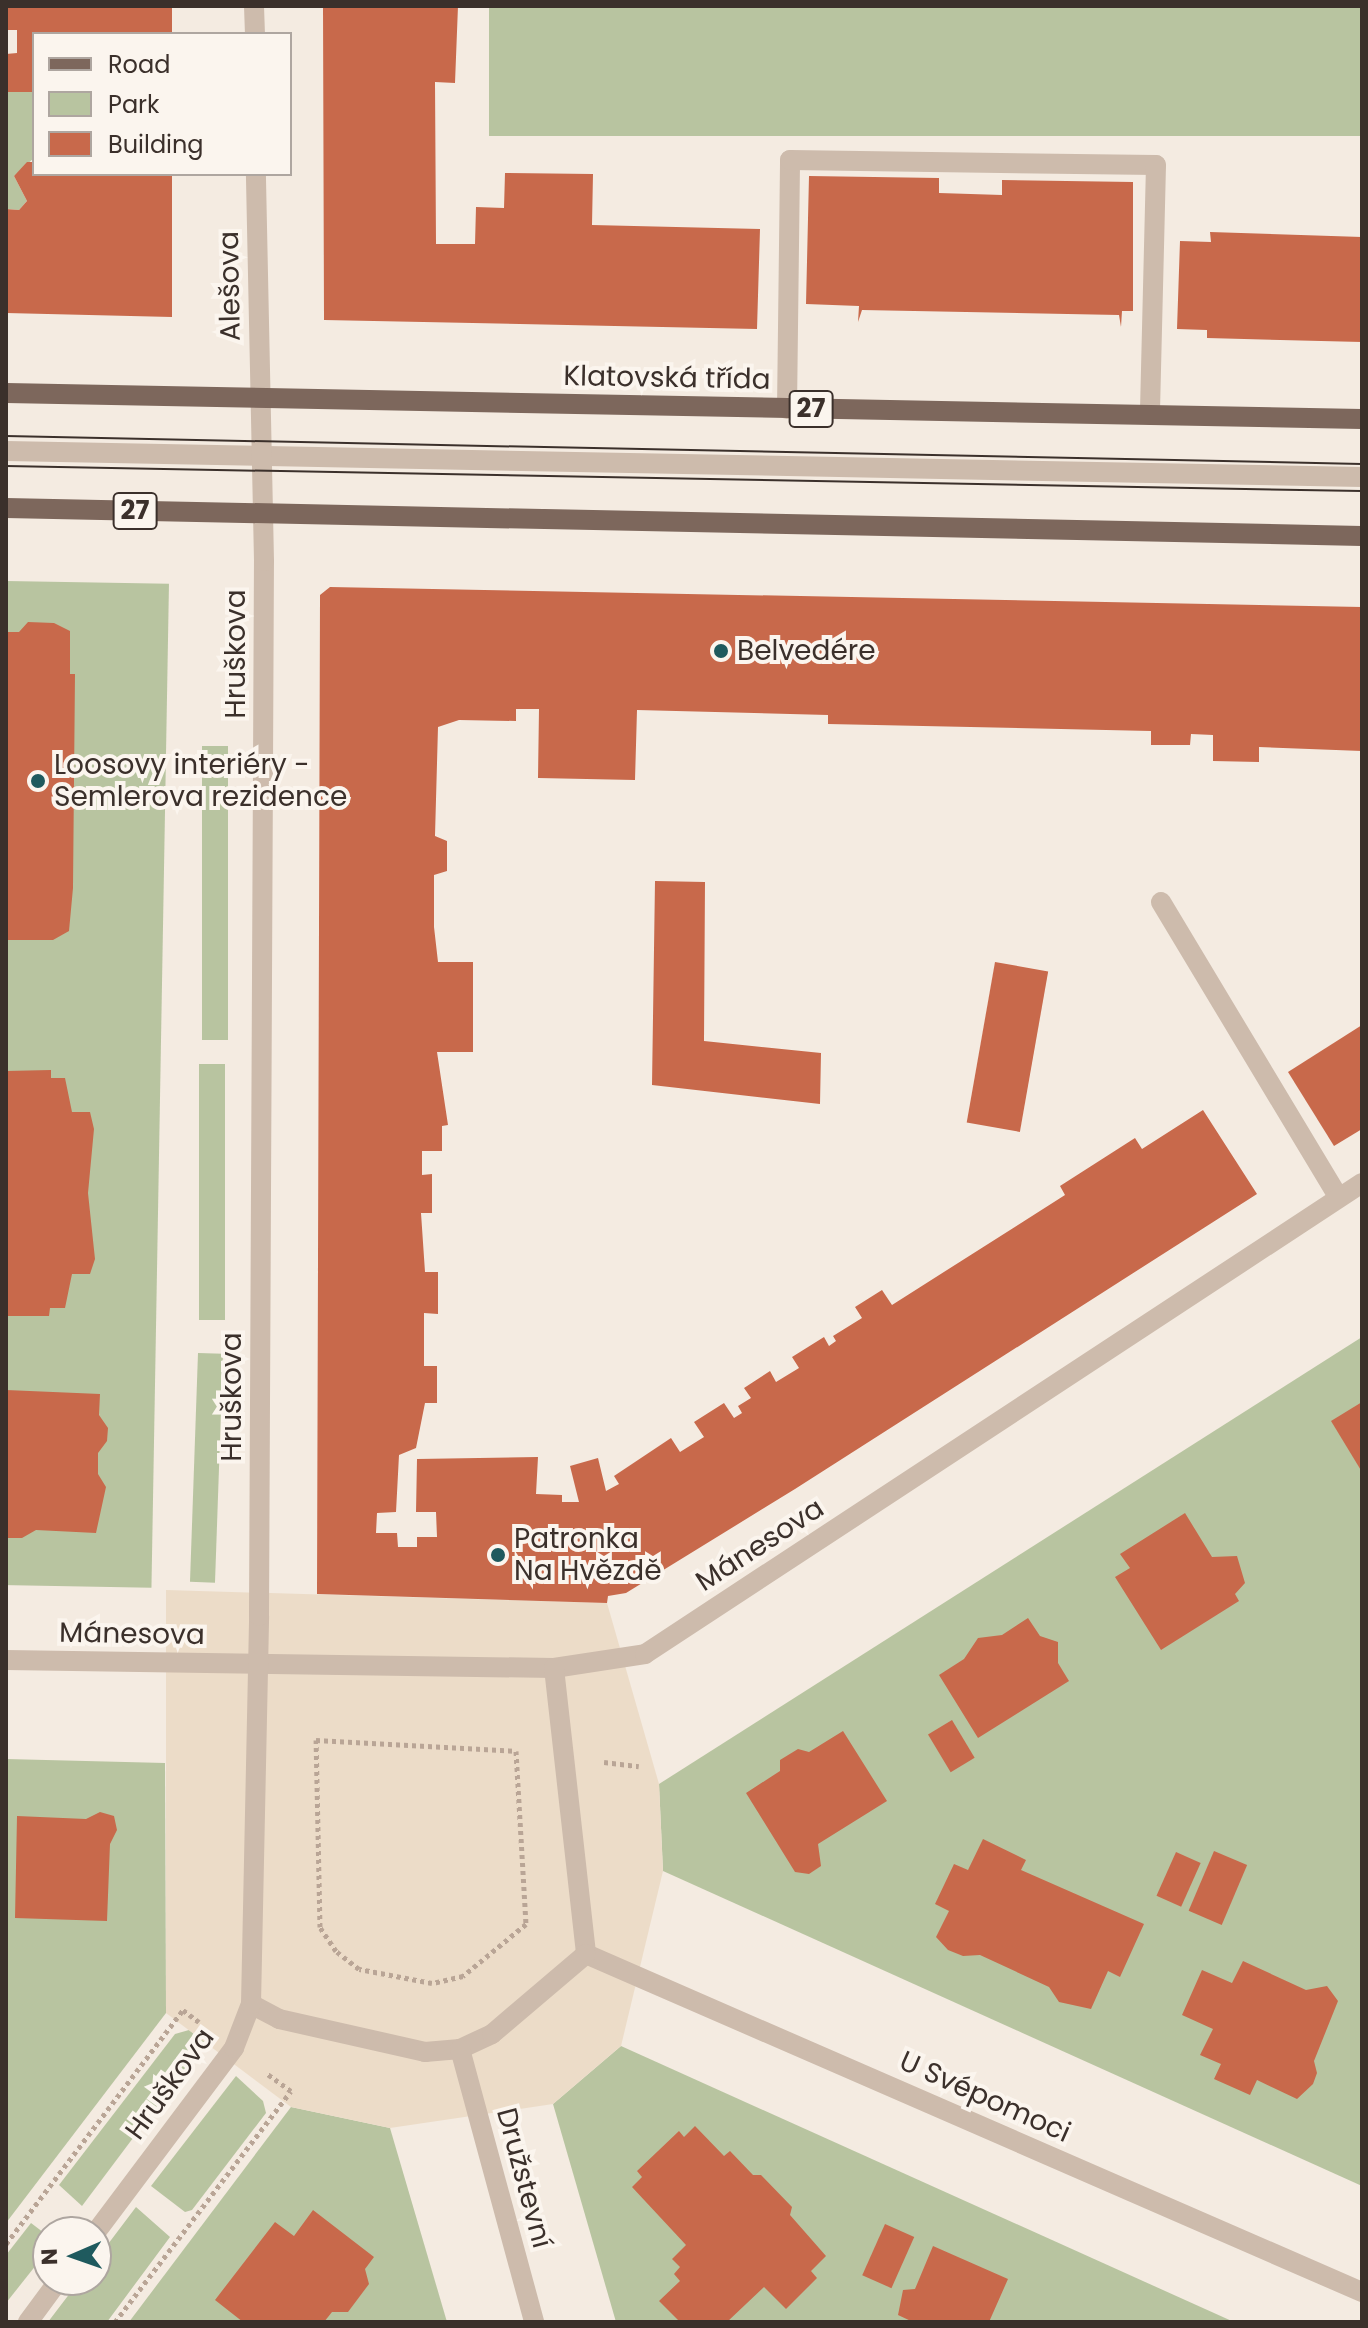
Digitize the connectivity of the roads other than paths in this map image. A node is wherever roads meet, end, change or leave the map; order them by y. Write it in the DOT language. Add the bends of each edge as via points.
graph roads {
  1 [pos="254,6"];
  2 [pos="255,32"];
  3 [pos="256,176"];
  4 [pos="6,393"];
  5 [pos="259,398"];
  6 [pos="787,409"];
  7 [pos="1150,415"];
  8 [pos="1362,419"];
  9 [pos="6,451"];
  10 [pos="261,456"];
  11 [pos="1362,477"];
  12 [pos="6,508"];
  13 [pos="263,514"];
  14 [pos="1362,536"];
  15 [pos="1161,902"];
  16 [pos="1362,1183"];
  17 [pos="1339,1198"];
  18 [pos="6,1660"];
  19 [pos="258,1665"];
  20 [pos="554,1668"];
  21 [pos="586,1954"];
  22 [pos="251,2004"];
  23 [pos="460,2049"];
  24 [pos="108,2216"];
  25 [pos="1362,2292"];
  26 [pos="47,2296"];
  27 [pos="28,2322"];
  28 [pos="534,2322"];
  1 -- 2 [label="street"];
  3 -- 5 [label="street, Alešova"];
  4 -- 5 [label="main road, Klatovská třída / 27"];
  5 -- 6 [label="main road, Klatovská třída / 27"];
  5 -- 10 [label="street"];
  6 -- 7 [label="main road, Klatovská třída / 27"];
  6 -- 7 [label="street" via="790,160 1156,165"];
  7 -- 8 [label="main road, Klatovská třída / 27"];
  9 -- 10 [label="street"];
  10 -- 11 [label="street"];
  10 -- 13 [label="street"];
  12 -- 13 [label="main road, 27"];
  13 -- 14 [label="main road, 27"];
  13 -- 19 [label="street, Hruškova"];
  15 -- 17 [label="street"];
  16 -- 17 [label="street, Mánesova"];
  17 -- 20 [label="street, Mánesova" via="645,1654"];
  18 -- 19 [label="street, Mánesova"];
  19 -- 20 [label="street, Mánesova"];
  19 -- 22 [label="street, Hruškova"];
  20 -- 21 [label="street"];
  21 -- 23 [label="street" via="492,2034"];
  21 -- 25 [label="street, U Svépomoci"];
  22 -- 23 [label="street" via="279,2019 425,2052"];
  22 -- 24 [label="street, Hruškova" via="234,2048"];
  23 -- 28 [label="street, Družstevní"];
  26 -- 27 [label="street"];
}
